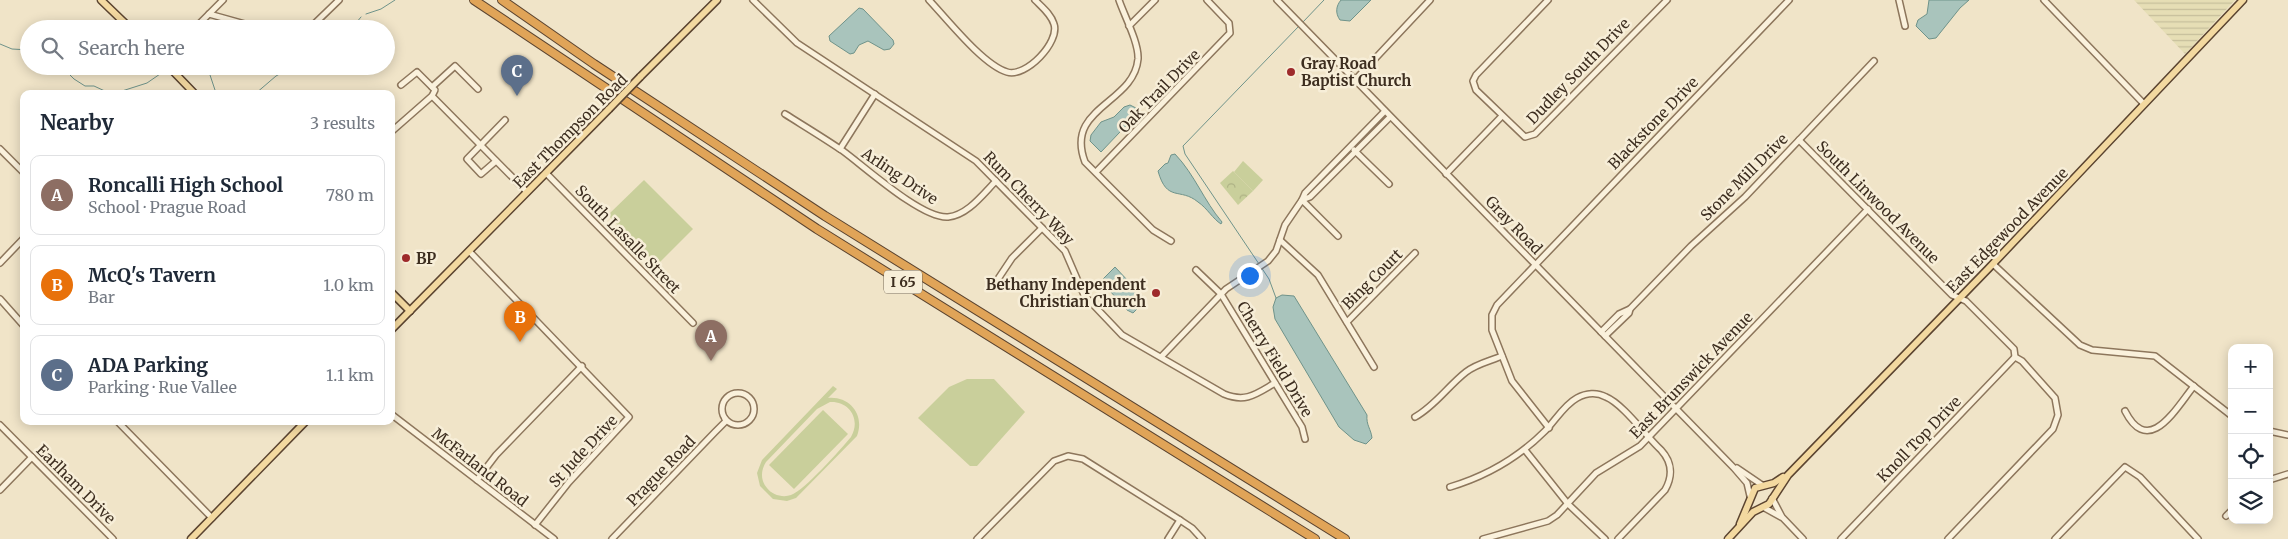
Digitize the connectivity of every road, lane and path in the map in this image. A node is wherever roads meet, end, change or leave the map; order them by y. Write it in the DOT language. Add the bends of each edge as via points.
graph roads {
  1 [pos="223,0"];
  2 [pos="339,0"];
  3 [pos="474,0"];
  4 [pos="502,0"];
  5 [pos="718,0"];
  6 [pos="753,0"];
  7 [pos="928,0"];
  8 [pos="1035,0"];
  9 [pos="1119,0"];
  10 [pos="1155,0"];
  11 [pos="1207,0"];
  12 [pos="1277,0"];
  13 [pos="1430,0"];
  14 [pos="1548,0"];
  15 [pos="1667,0"];
  16 [pos="1789,0"];
  17 [pos="1899,0"];
  18 [pos="2044,0"];
  19 [pos="2243,0"];
  20 [pos="104,1"];
  21 [pos="209,14"];
  22 [pos="122,20"];
  23 [pos="203,20"];
  24 [pos="231,20"];
  25 [pos="318,20"];
  26 [pos="1129,26"];
  27 [pos="1905,26"];
  28 [pos="1874,61"];
  29 [pos="177,75"];
  30 [pos="1355,80"];
  31 [pos="401,86"];
  32 [pos="432,88"];
  33 [pos="478,88"];
  34 [pos="191,90"];
  35 [pos="875,94"];
  36 [pos="432,96"];
  37 [pos="2144,104"];
  38 [pos="1385,111"];
  39 [pos="784,114"];
  40 [pos="1502,116"];
  41 [pos="1390,117"];
  42 [pos="505,120"];
  43 [pos="395,128"];
  44 [pos="1799,140"];
  45 [pos="480,144"];
  46 [pos="1350,146"];
  47 [pos="0,149"];
  48 [pos="840,149"];
  49 [pos="1356,152"];
  50 [pos="496,161"];
  51 [pos="20,169"];
  52 [pos="1096,172"];
  53 [pos="546,173"];
  54 [pos="1446,174"];
  55 [pos="996,181"];
  56 [pos="1389,184"];
  57 [pos="527,192"];
  58 [pos="1302,200"];
  59 [pos="1868,209"];
  60 [pos="1042,228"];
  61 [pos="1338,236"];
  62 [pos="1280,240"];
  63 [pos="20,242"];
  64 [pos="1171,242"];
  65 [pos="469,251"];
  66 [pos="1415,253"];
  67 [pos="0,263"];
  68 [pos="1535,264"];
  69 [pos="1993,264"];
  70 [pos="1196,270"];
  71 [pos="998,279"];
  72 [pos="1221,294"];
  73 [pos="395,296"];
  74 [pos="1960,298"];
  75 [pos="0,299"];
  76 [pos="410,311"];
  77 [pos="20,322"];
  78 [pos="1347,322"];
  79 [pos="693,323"];
  80 [pos="395,326"];
  81 [pos="1603,334"];
  82 [pos="1502,356"];
  83 [pos="1161,357"];
  84 [pos="2015,357"];
  85 [pos="582,366"];
  86 [pos="1374,367"];
  87 [pos="1275,383"];
  88 [pos="2194,386"];
  89 [pos="1677,410"];
  90 [pos="2125,411"];
  91 [pos="2228,413"];
  92 [pos="395,417"];
  93 [pos="1415,417"];
  94 [pos="725,419"];
  95 [pos="0,425"];
  96 [pos="121,425"];
  97 [pos="302,425"];
  98 [pos="1548,428"];
  99 [pos="2273,431"];
  100 [pos="2288,435"];
  101 [pos="1648,438"];
  102 [pos="1305,439"];
  103 [pos="1525,450"];
  104 [pos="32,457"];
  105 [pos="1734,468"];
  106 [pos="2288,474"];
  107 [pos="1788,475"];
  108 [pos="2272,479"];
  109 [pos="477,480"];
  110 [pos="1762,485"];
  111 [pos="1450,487"];
  112 [pos="0,490"];
  113 [pos="1750,496"];
  114 [pos="1772,498"];
  115 [pos="1568,504"];
  116 [pos="1763,507"];
  117 [pos="1782,517"];
  118 [pos="212,518"];
  119 [pos="1180,520"];
  120 [pos="535,525"];
  121 [pos="1738,529"];
  122 [pos="113,539"];
  123 [pos="192,539"];
  124 [pos="554,539"];
  125 [pos="612,539"];
  126 [pos="977,539"];
  127 [pos="1168,539"];
  128 [pos="1202,539"];
  129 [pos="1315,539"];
  130 [pos="1345,539"];
  131 [pos="1483,539"];
  132 [pos="1604,539"];
  133 [pos="1618,539"];
  134 [pos="1728,539"];
  135 [pos="1803,539"];
  136 [pos="1841,539"];
  137 [pos="1948,539"];
  138 [pos="2055,539"];
  139 [pos="2198,539"];
  1 -- 21 [label="street"];
  2 -- 25 [label="street"];
  3 -- 129 [label="highway, I 65" via="817,228"];
  4 -- 130 [label="highway, I 65" via="825,216"];
  5 -- 53 [label="main road, East Thompson Road, bridge"];
  6 -- 35 [label="street, Rum Cherry Way" via="797,43"];
  7 -- 8 [label="street" via="990,64 1009,73 1024,71 1050,44 1055,30 1048,13"];
  9 -- 26 [label="street"];
  10 -- 26 [label="street"];
  11 -- 52 [label="street, Oak Trail Drive" via="1229,23 1230,33"];
  12 -- 30 [label="street, Gray Road"];
  13 -- 30 [label="street"];
  14 -- 40 [label="street" via="1476,75 1473,82 1476,90"];
  15 -- 40 [label="street, Dudley South Drive" via="1535,134 1521,136"];
  16 -- 68 [label="street, Blackstone Drive"];
  17 -- 27 [label="street"];
  18 -- 37 [label="street"];
  19 -- 37 [label="main road, East Edgewood Avenue"];
  20 -- 22 [label="main road"];
  21 -- 23 [label="street"];
  21 -- 24 [label="street"];
  26 -- 52 [label="street" via="1136,45 1137,64 1127,82 1082,129 1080,145 1085,162"];
  28 -- 44 [label="street, Stone Mill Drive"];
  29 -- 34 [label="main road"];
  30 -- 38 [label="street, Gray Road"];
  31 -- 32 [label="street" via="417,72"];
  32 -- 33 [label="street" via="455,66"];
  32 -- 36 [label="street" via="435,90"];
  35 -- 48 [label="street"];
  35 -- 55 [label="street, Rum Cherry Way" via="972,158"];
  36 -- 43 [label="street"];
  36 -- 45 [label="street"];
  37 -- 69 [label="main road, East Edgewood Avenue"];
  38 -- 41 [label="street, Gray Road"];
  38 -- 46 [label="street"];
  39 -- 48 [label="street, Arling Drive"];
  40 -- 54 [label="street"];
  41 -- 49 [label="street"];
  41 -- 54 [label="street, Gray Road"];
  42 -- 45 [label="street"];
  44 -- 59 [label="street, South Linwood Avenue"];
  44 -- 81 [label="street, Stone Mill Drive" via="1738,204 1691,246 1629,313"];
  45 -- 50 [label="street"];
  45 -- 50 [label="street" via="467,159 479,173 484,173"];
  46 -- 49 [label="street"];
  46 -- 58 [label="street" via="1305,192"];
  47 -- 51 [label="street"];
  48 -- 55 [label="street, Arling Drive" via="880,181 941,217 966,210"];
  49 -- 56 [label="street"];
  49 -- 58 [label="street" via="1310,197"];
  50 -- 57 [label="street"];
  52 -- 64 [label="street" via="1153,230"];
  53 -- 57 [label="main road, East Thompson Road"];
  53 -- 79 [label="street, South Lasalle Street"];
  54 -- 68 [label="street, Gray Road"];
  55 -- 60 [label="street, Rum Cherry Way"];
  57 -- 65 [label="main road, East Thompson Road"];
  58 -- 61 [label="street"];
  58 -- 62 [label="street" via="1285,225"];
  59 -- 74 [label="street, South Linwood Avenue" via="1952,295"];
  59 -- 89 [label="street, East Brunswick Avenue"];
  60 -- 71 [label="street" via="1012,258"];
  60 -- 83 [label="street, Rum Cherry Way" via="1066,253 1087,299 1122,335"];
  62 -- 72 [label="street" via="1276,251 1264,265"];
  62 -- 78 [label="street" via="1318,275"];
  63 -- 67 [label="street"];
  65 -- 76 [label="main road, East Thompson Road"];
  65 -- 85 [label="street"];
  66 -- 78 [label="street, Bing Court"];
  68 -- 81 [label="street, Gray Road"];
  68 -- 82 [label="street, Blackstone Drive" via="1494,311 1492,330"];
  69 -- 74 [label="main road, East Edgewood Avenue"];
  69 -- 88 [label="street" via="2080,346 2155,356"];
  70 -- 72 [label="street, Cherry Field Drive"];
  72 -- 83 [label="street"];
  72 -- 87 [label="street, Cherry Field Drive"];
  73 -- 76 [label="main road"];
  74 -- 84 [label="street, South Linwood Avenue" via="2014,348"];
  74 -- 107 [label="main road, East Edgewood Avenue"];
  75 -- 77 [label="street"];
  76 -- 80 [label="main road"];
  78 -- 86 [label="street"];
  81 -- 89 [label="street, Gray Road"];
  82 -- 93 [label="street" via="1470,369 1426,411"];
  82 -- 98 [label="street, Blackstone Drive" via="1513,384"];
  83 -- 87 [label="street, Rum Cherry Way" via="1236,399 1249,398"];
  84 -- 136 [label="street, Knoll Top Drive"];
  84 -- 137 [label="street, South Linwood Avenue" via="2055,398 2058,408 2053,429"];
  85 -- 109 [label="street" via="496,455"];
  85 -- 120 [label="street, St Jude Drive" via="629,417 562,490"];
  87 -- 102 [label="street, Cherry Field Drive" via="1302,427"];
  88 -- 90 [label="street" via="2164,425 2154,430 2142,430 2131,422"];
  88 -- 91 [label="street"];
  89 -- 101 [label="street, East Brunswick Avenue"];
  89 -- 105 [label="street, Gray Road"];
  92 -- 109 [label="street, McFarland Road"];
  94 -- 94 [label="street, Prague Road" via="736,425 746,424 754,412 753,402 742,394 732,395 723,405"];
  94 -- 125 [label="street, Prague Road"];
  95 -- 104 [label="street, Earlham Drive"];
  96 -- 118 [label="street"];
  97 -- 118 [label="main road"];
  98 -- 101 [label="street" via="1574,400 1594,394 1613,400"];
  98 -- 103 [label="street"];
  99 -- 100 [label="street"];
  101 -- 115 [label="street, East Brunswick Avenue" via="1596,473"];
  101 -- 133 [label="street" via="1667,459 1669,482 1663,493"];
  103 -- 111 [label="street" via="1493,471"];
  103 -- 115 [label="street"];
  104 -- 112 [label="street"];
  104 -- 122 [label="street, Earlham Drive"];
  105 -- 110 [label="street, Gray Road"];
  105 -- 113 [label="street, Gray Road" via="1747,483"];
  106 -- 108 [label="street"];
  107 -- 110 [label="main road, East Edgewood Avenue" via="1774,484"];
  107 -- 114 [label="main road, East Edgewood Avenue"];
  109 -- 120 [label="street, McFarland Road"];
  110 -- 113 [label="main road" via="1755,488"];
  110 -- 114 [label="main road" via="1771,491"];
  113 -- 116 [label="main road" via="1755,505"];
  113 -- 121 [label="main road"];
  114 -- 116 [label="main road"];
  114 -- 117 [label="street"];
  115 -- 131 [label="street, East Brunswick Avenue" via="1542,524"];
  115 -- 132 [label="street"];
  116 -- 117 [label="street"];
  116 -- 121 [label="main road" via="1753,512"];
  117 -- 135 [label="street"];
  118 -- 123 [label="main road"];
  119 -- 126 [label="street" via="1083,459 1071,456 1054,461"];
  119 -- 127 [label="street"];
  119 -- 128 [label="street"];
  120 -- 124 [label="street, McFarland Road"];
  121 -- 134 [label="main road"];
  138 -- 139 [label="street" via="2125,467 2140,477"];
}
